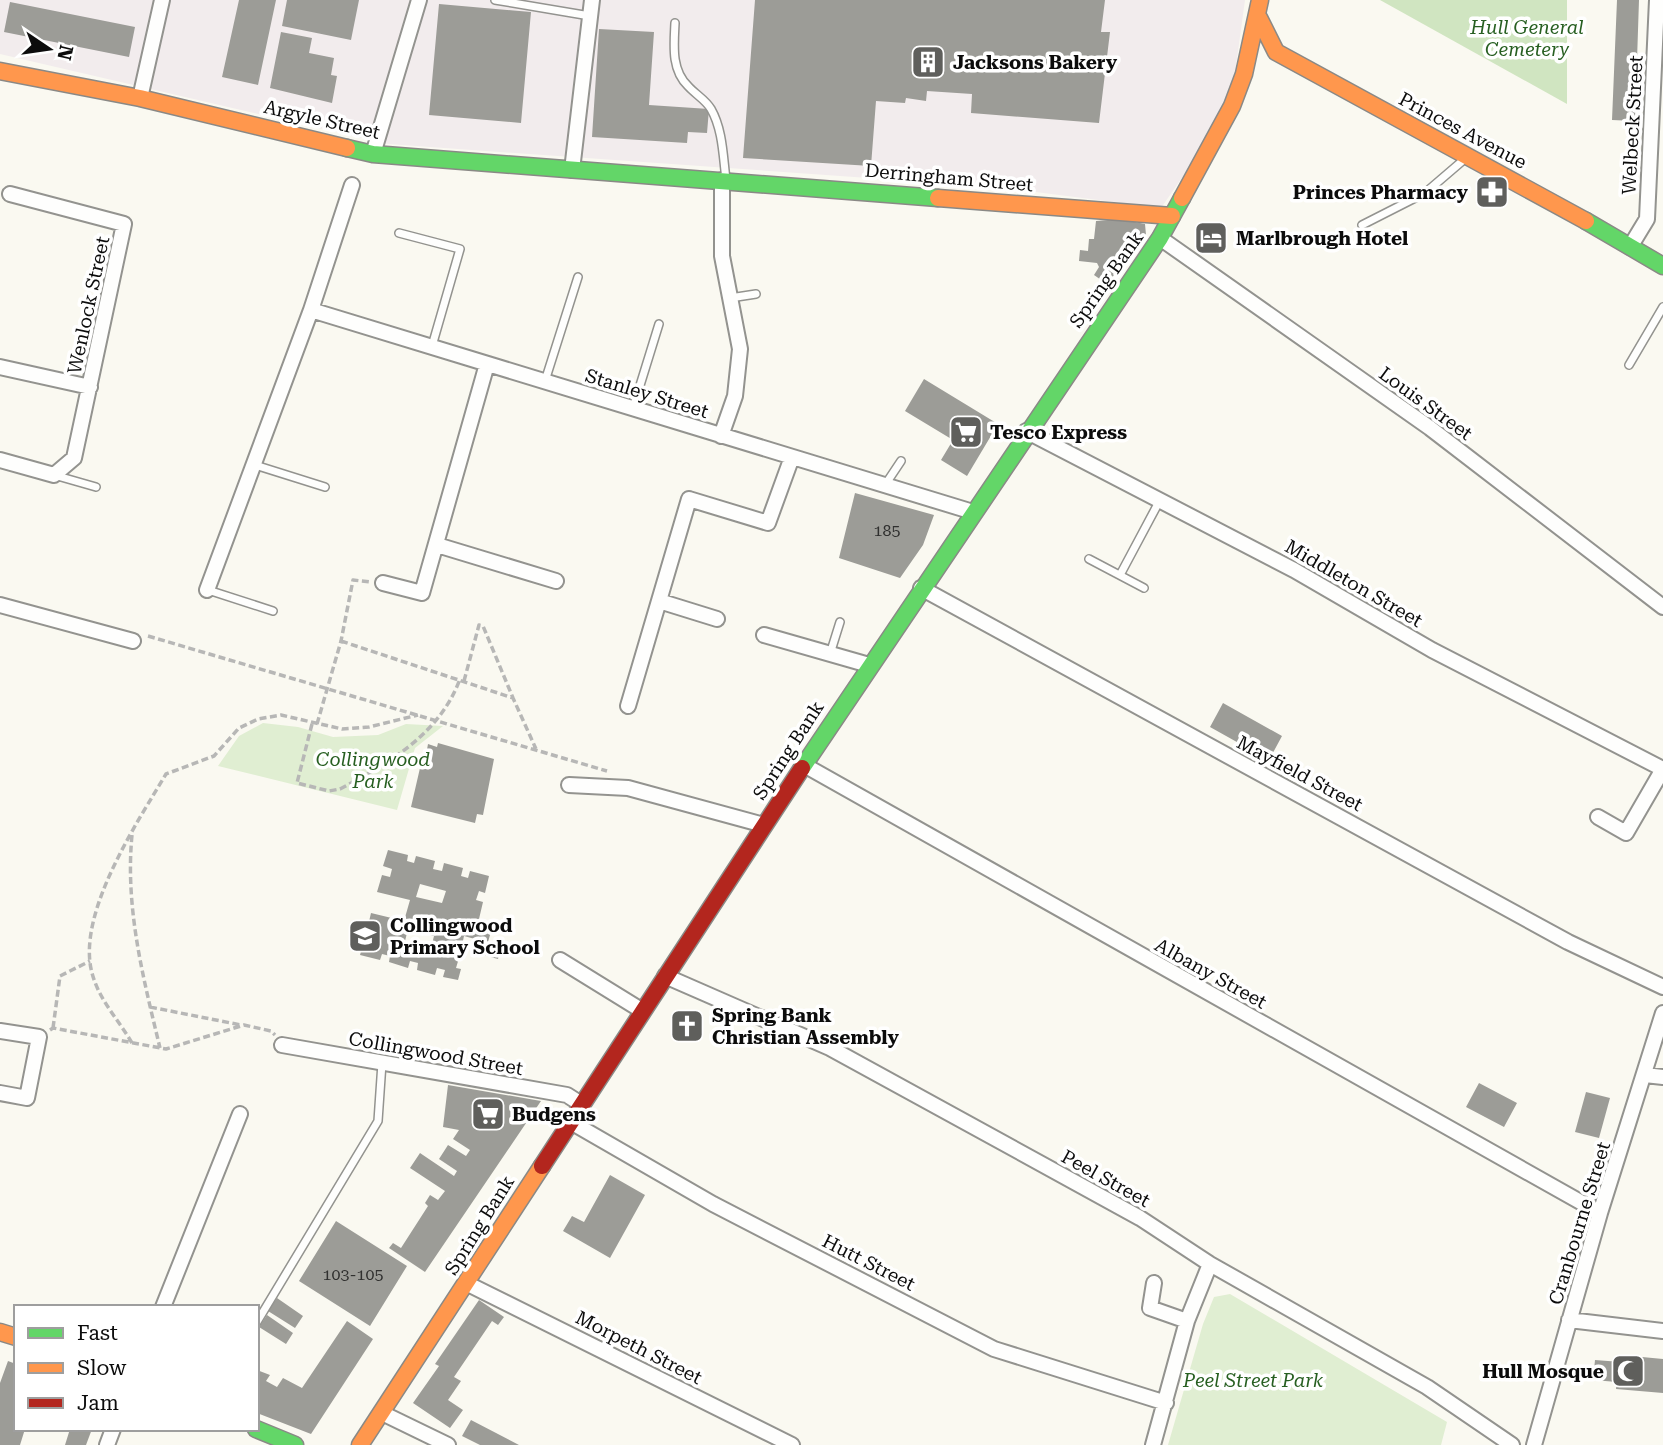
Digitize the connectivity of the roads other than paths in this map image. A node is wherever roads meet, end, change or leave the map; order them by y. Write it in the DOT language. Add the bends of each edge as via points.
graph roads {
  1 [pos="162,0"];
  2 [pos="419,0"];
  3 [pos="495,0"];
  4 [pos="592,0"];
  5 [pos="1260,0"];
  6 [pos="1657,0"];
  7 [pos="590,16"];
  8 [pos="1259,18"];
  9 [pos="675,23"];
  10 [pos="1276,52"];
  11 [pos="0,71"];
  12 [pos="1244,74"];
  13 [pos="140,98"];
  14 [pos="373,154"];
  15 [pos="1467,156"];
  16 [pos="572,170"];
  17 [pos="724,180"];
  18 [pos="352,185"];
  19 [pos="10,194"];
  20 [pos="1172,216"];
  21 [pos="1362,225"];
  22 [pos="399,233"];
  23 [pos="1160,238"];
  24 [pos="1630,247"];
  25 [pos="1663,267"];
  26 [pos="578,278"];
  27 [pos="756,294"];
  28 [pos="730,298"];
  29 [pos="1663,307"];
  30 [pos="311,310"];
  31 [pos="659,324"];
  32 [pos="432,347"];
  33 [pos="487,364"];
  34 [pos="1629,365"];
  35 [pos="0,368"];
  36 [pos="545,382"];
  37 [pos="90,387"];
  38 [pos="633,408"];
  39 [pos="1026,431"];
  40 [pos="722,436"];
  41 [pos="792,457"];
  42 [pos="0,460"];
  43 [pos="901,461"];
  44 [pos="255,465"];
  45 [pos="54,475"];
  46 [pos="885,485"];
  47 [pos="325,486"];
  48 [pos="96,487"];
  49 [pos="1160,500"];
  50 [pos="973,512"];
  51 [pos="437,545"];
  52 [pos="1089,559"];
  53 [pos="1121,575"];
  54 [pos="556,581"];
  55 [pos="383,583"];
  56 [pos="921,588"];
  57 [pos="1144,588"];
  58 [pos="207,590"];
  59 [pos="659,601"];
  60 [pos="0,605"];
  61 [pos="1663,607"];
  62 [pos="273,611"];
  63 [pos="717,619"];
  64 [pos="840,622"];
  65 [pos="764,635"];
  66 [pos="133,641"];
  67 [pos="830,654"];
  68 [pos="869,665"];
  69 [pos="628,706"];
  70 [pos="804,765"];
  71 [pos="1663,769"];
  72 [pos="569,785"];
  73 [pos="1598,817"];
  74 [pos="764,825"];
  75 [pos="560,960"];
  76 [pos="665,976"];
  77 [pos="1663,987"];
  78 [pos="641,1010"];
  79 [pos="1663,1013"];
  80 [pos="0,1031"];
  81 [pos="282,1045"];
  82 [pos="382,1063"];
  83 [pos="1645,1075"];
  84 [pos="1663,1077"];
  85 [pos="0,1093"];
  86 [pos="581,1104"];
  87 [pos="240,1114"];
  88 [pos="569,1121"];
  89 [pos="1600,1213"];
  90 [pos="1210,1264"];
  91 [pos="1154,1283"];
  92 [pos="468,1284"];
  93 [pos="164,1305"];
  94 [pos="259,1319"];
  95 [pos="1569,1320"];
  96 [pos="1186,1321"];
  97 [pos="1663,1331"];
  98 [pos="1166,1403"];
  99 [pos="382,1412"];
  100 [pos="259,1430"];
  101 [pos="295,1445"];
  102 [pos="360,1445"];
  103 [pos="448,1445"];
  104 [pos="792,1445"];
  105 [pos="1153,1445"];
  106 [pos="1512,1445"];
  107 [pos="1534,1445"];
  1 -- 13 [label="street"];
  2 -- 14 [label="street"];
  3 -- 7 [label="lane"];
  4 -- 7 [label="street"];
  5 -- 8 [label="street, Spring Bank"];
  6 -- 24 [label="street, Welbeck Street" via="1647,219"];
  7 -- 16 [label="street"];
  8 -- 10 [label="street"];
  8 -- 12 [label="street, Spring Bank"];
  9 -- 17 [label="lane" via="677,69 712,111 721,140"];
  10 -- 12 [label="street, Spring Bank" via="1262,53"];
  10 -- 15 [label="street, Princes Avenue"];
  11 -- 13 [label="street, Argyle Street"];
  12 -- 20 [label="street, Spring Bank" via="1232,106"];
  13 -- 14 [label="street, Argyle Street"];
  14 -- 16 [label="street, Argyle Street"];
  15 -- 21 [label="lane" via="1425,193"];
  15 -- 24 [label="street, Princes Avenue"];
  16 -- 17 [label="street, Argyle Street"];
  17 -- 20 [label="street, Derringham Street"];
  17 -- 28 [label="street" via="722,256"];
  18 -- 30 [label="street"];
  19 -- 37 [label="street, Wenlock Street" via="124,224"];
  20 -- 23 [label="street, Spring Bank"];
  22 -- 32 [label="lane" via="460,249"];
  23 -- 39 [label="street, Spring Bank"];
  23 -- 61 [label="street, Louis Street" via="1430,428"];
  24 -- 25 [label="street, Princes Avenue"];
  26 -- 36 [label="lane"];
  27 -- 28 [label="lane"];
  28 -- 40 [label="street" via="740,349 735,396"];
  29 -- 34 [label="lane"];
  30 -- 32 [label="street, Stanley Street"];
  30 -- 44 [label="street"];
  31 -- 38 [label="lane"];
  32 -- 33 [label="street, Stanley Street"];
  33 -- 36 [label="street, Stanley Street"];
  33 -- 51 [label="street"];
  35 -- 37 [label="street, Wenlock Street"];
  36 -- 38 [label="street, Stanley Street"];
  37 -- 45 [label="street, Wenlock Street" via="74,458"];
  38 -- 40 [label="street, Stanley Street"];
  39 -- 49 [label="street, Middleton Street"];
  39 -- 50 [label="street, Spring Bank"];
  40 -- 41 [label="street, Stanley Street"];
  41 -- 46 [label="street, Stanley Street"];
  41 -- 59 [label="street" via="768,523 689,499"];
  42 -- 45 [label="street"];
  43 -- 46 [label="lane"];
  44 -- 47 [label="lane"];
  44 -- 58 [label="street"];
  45 -- 48 [label="lane"];
  46 -- 50 [label="street, Stanley Street"];
  49 -- 53 [label="lane"];
  49 -- 71 [label="street, Middleton Street" via="1432,650"];
  50 -- 56 [label="street, Spring Bank"];
  51 -- 54 [label="street"];
  51 -- 55 [label="street" via="422,593"];
  52 -- 53 [label="lane"];
  53 -- 57 [label="lane"];
  56 -- 68 [label="street, Spring Bank"];
  56 -- 77 [label="street, Mayfield Street" via="1568,942"];
  58 -- 62 [label="lane"];
  59 -- 63 [label="street"];
  59 -- 69 [label="street"];
  60 -- 66 [label="street"];
  64 -- 67 [label="lane"];
  65 -- 67 [label="street"];
  67 -- 68 [label="street"];
  68 -- 70 [label="street, Spring Bank"];
  70 -- 74 [label="street, Spring Bank"];
  70 -- 89 [label="street, Albany Street"];
  71 -- 73 [label="street" via="1626,833"];
  72 -- 74 [label="street" via="628,788"];
  74 -- 76 [label="street, Spring Bank"];
  75 -- 78 [label="street"];
  76 -- 78 [label="street, Spring Bank"];
  76 -- 90 [label="street, Peel Street" via="830,1048 1140,1218"];
  78 -- 86 [label="street, Spring Bank"];
  79 -- 83 [label="street, Cranbourne Street"];
  80 -- 85 [label="street" via="39,1037 27,1098"];
  81 -- 82 [label="street, Collingwood Street"];
  82 -- 86 [label="street, Collingwood Street" via="566,1095"];
  82 -- 94 [label="lane" via="378,1121"];
  83 -- 84 [label="street"];
  83 -- 89 [label="street, Cranbourne Street"];
  86 -- 88 [label="street, Spring Bank"];
  87 -- 93 [label="street"];
  88 -- 92 [label="street, Spring Bank"];
  88 -- 98 [label="street, Hutt Street" via="994,1349"];
  89 -- 95 [label="street, Cranbourne Street"];
  90 -- 96 [label="street"];
  90 -- 106 [label="street, Peel Street" via="1427,1387"];
  91 -- 96 [label="street" via="1150,1308"];
  92 -- 99 [label="street, Spring Bank"];
  92 -- 104 [label="street, Morpeth Street"];
  95 -- 97 [label="street"];
  95 -- 107 [label="street, Cranbourne Street"];
  96 -- 98 [label="street"];
  98 -- 105 [label="street"];
  99 -- 102 [label="street, Spring Bank"];
  99 -- 103 [label="street"];
  100 -- 101 [label="street"];
}
